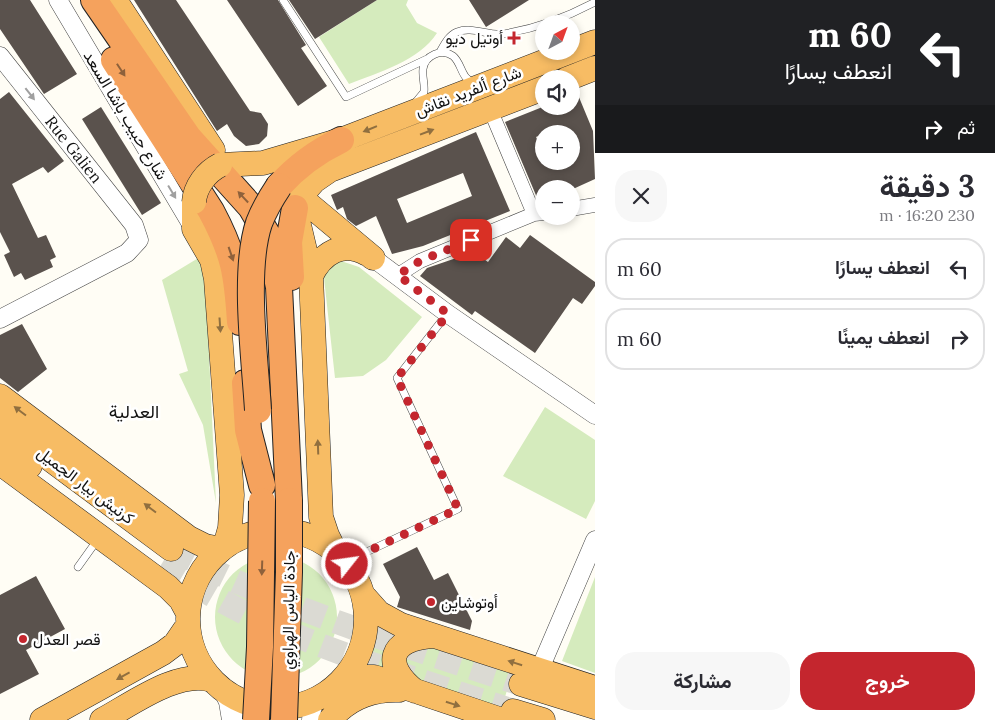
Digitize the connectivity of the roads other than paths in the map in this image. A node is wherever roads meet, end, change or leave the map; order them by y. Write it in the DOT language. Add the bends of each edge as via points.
graph roads {
  1 [pos="58,0"];
  2 [pos="76,0"];
  3 [pos="94,0"];
  4 [pos="115,0"];
  5 [pos="283,0"];
  6 [pos="595,2"];
  7 [pos="595,42"];
  8 [pos="440,52"];
  9 [pos="0,56"];
  10 [pos="429,58"];
  11 [pos="595,69"];
  12 [pos="580,74"];
  13 [pos="484,84"];
  14 [pos="535,92"];
  15 [pos="490,109"];
  16 [pos="398,117"];
  17 [pos="345,151"];
  18 [pos="228,164"];
  19 [pos="291,197"];
  20 [pos="535,205"];
  21 [pos="595,205"];
  22 [pos="580,208"];
  23 [pos="535,216"];
  24 [pos="194,229"];
  25 [pos="373,258"];
  26 [pos="398,275"];
  27 [pos="311,276"];
  28 [pos="448,314"];
  29 [pos="0,319"];
  30 [pos="0,396"];
  31 [pos="595,415"];
  32 [pos="0,422"];
  33 [pos="0,443"];
  34 [pos="2,468"];
  35 [pos="289,491"];
  36 [pos="232,495"];
  37 [pos="320,496"];
  38 [pos="262,502"];
  39 [pos="174,524"];
  40 [pos="100,536"];
  41 [pos="595,540"];
  42 [pos="223,548"];
  43 [pos="341,558"];
  44 [pos="158,561"];
  45 [pos="78,567"];
  46 [pos="363,595"];
  47 [pos="188,619"];
  48 [pos="432,636"];
  49 [pos="149,662"];
  50 [pos="530,678"];
  51 [pos="340,682"];
  52 [pos="217,684"];
  53 [pos="595,688"];
  54 [pos="417,692"];
  55 [pos="595,707"];
  56 [pos="312,710"];
  57 [pos="508,715"];
  58 [pos="42,720"];
  59 [pos="102,720"];
  60 [pos="231,720"];
  61 [pos="238,720"];
  62 [pos="256,720"];
  63 [pos="283,720"];
  64 [pos="330,720"];
  65 [pos="543,720"];
  1 -- 24 [label="street, شارع حبيب باشا السعد, one-way"];
  2 -- 38 [label="highway, one-way" via="211,211 231,252 238,282 248,430"];
  35 -- 3 [label="highway, one-way" via="278,287 268,236 246,200 189,138"];
  4 -- 18 [label="highway" via="207,142"];
  5 -- 10 [label="lane" via="346,97"];
  6 -- 8 [label="lane" via="571,14 502,34 473,30 457,32 446,40"];
  7 -- 13 [label="highway, شارع ألفريد نقاش"];
  8 -- 10 [label="lane"];
  8 -- 13 [label="lane" via="456,60 470,82"];
  9 -- 29 [label="street, Rue Galien, one-way" via="134,225 138,235 136,246 127,253"];
  10 -- 16 [label="lane" via="423,68 424,92"];
  11 -- 12 [label="highway"];
  13 -- 16 [label="highway, شارع ألفريد نقاش"];
  14 -- 15 [label="highway, شارع ألفريد نقاش"];
  17 -- 15 [label="highway, شارع ألفريد نقاش, one-way"];
  15 -- 20 [label="street"];
  16 -- 17 [label="highway, شارع ألفريد نقاش, one-way"];
  17 -- 18 [label="highway" via="263,164"];
  17 -- 19 [label="highway" via="320,151 296,167"];
  18 -- 24 [label="highway, bridge" via="205,176 197,189"];
  19 -- 25 [label="highway"];
  19 -- 27 [label="highway"];
  19 -- 35 [label="highway" via="289,242 300,421"];
  19 -- 38 [label="highway, bridge" via="267,204 254,250 252,289"];
  21 -- 22 [label="street"];
  23 -- 26 [label="street" via="420,261"];
  24 -- 36 [label="highway, one-way" via="212,260 216,279"];
  25 -- 26 [label="street"];
  25 -- 27 [label="highway" via="360,250 344,248 330,252 318,262"];
  26 -- 28 [label="street"];
  37 -- 27 [label="highway, one-way"];
  28 -- 31 [label="street"];
  28 -- 43 [label="lane" via="397,378 458,509 358,556"];
  39 -- 30 [label="highway, one-way"];
  32 -- 44 [label="highway, كرنيش بيار الجميل"];
  33 -- 44 [label="highway, كرنيش بيار الجميل"];
  34 -- 40 [label="highway"];
  35 -- 63 [label="highway, جادة الياس الهراوي, bridge" via="290,572"];
  36 -- 38 [label="highway" via="245,510"];
  36 -- 39 [label="highway" via="224,516 213,526 193,532"];
  36 -- 42 [label="highway" via="230,528"];
  37 -- 38 [label="highway" via="306,511 275,521"];
  37 -- 43 [label="highway" via="323,523"];
  38 -- 62 [label="highway, جادة الياس الهراوي, one-way, bridge"];
  39 -- 42 [label="highway" via="204,546"];
  39 -- 44 [label="highway" via="183,546 180,558 170,568 159,572"];
  40 -- 44 [label="highway"];
  40 -- 45 [label="lane"];
  41 -- 50 [label="street"];
  42 -- 43 [label="highway" via="261,531 280,530 318,540"];
  42 -- 47 [label="highway" via="198,577 189,600"];
  43 -- 46 [label="highway"];
  44 -- 47 [label="highway"];
  44 -- 49 [label="highway" via="171,610 169,633"];
  46 -- 48 [label="highway" via="387,618"];
  46 -- 51 [label="highway" via="366,619 363,642 354,664"];
  47 -- 49 [label="highway" via="175,644"];
  47 -- 52 [label="highway" via="194,651 200,664"];
  50 -- 48 [label="highway, one-way"];
  48 -- 54 [label="highway" via="407,641 394,659 396,673"];
  49 -- 58 [label="highway, one-way"];
  50 -- 53 [label="highway"];
  50 -- 55 [label="highway"];
  51 -- 54 [label="highway" via="368,676"];
  51 -- 56 [label="highway"];
  52 -- 56 [label="highway" via="242,701 266,707"];
  52 -- 59 [label="highway" via="194,677 175,681"];
  52 -- 60 [label="street" via="228,702"];
  54 -- 57 [label="highway, one-way"];
  54 -- 64 [label="highway" via="392,690 369,693 346,704"];
  57 -- 65 [label="highway"];
  61 -- 63 [label="street" via="258,714"];
}
